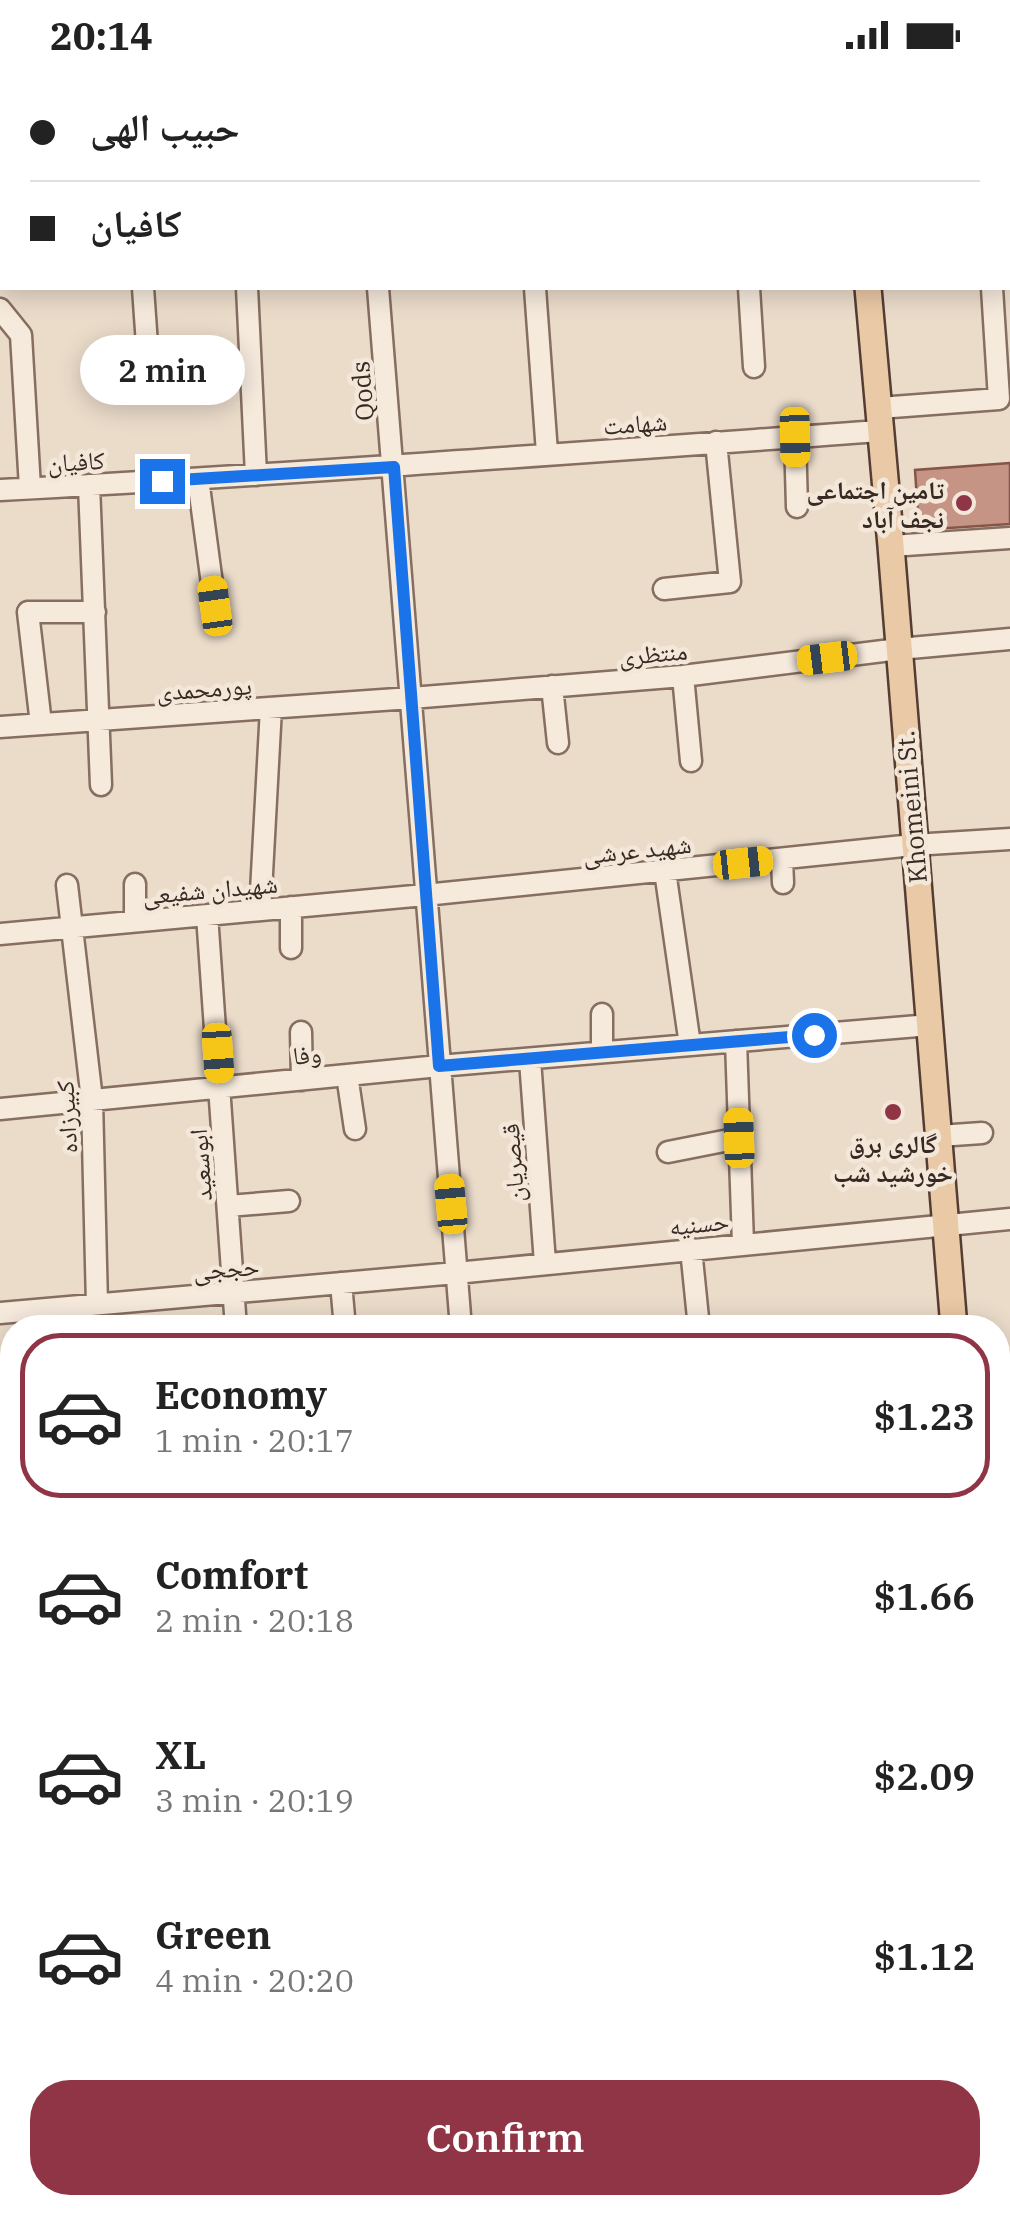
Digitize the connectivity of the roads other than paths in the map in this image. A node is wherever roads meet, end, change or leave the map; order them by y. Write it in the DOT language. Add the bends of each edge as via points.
graph roads {
  1 [pos="142,290"];
  2 [pos="247,290"];
  3 [pos="378,290"];
  4 [pos="535,290"];
  5 [pos="749,290"];
  6 [pos="868,290"];
  7 [pos="992,290"];
  8 [pos="0,309"];
  9 [pos="754,367"];
  10 [pos="150,386"];
  11 [pos="880,420"];
  12 [pos="795,437"];
  13 [pos="716,442"];
  14 [pos="547,454"];
  15 [pos="394,467"];
  16 [pos="256,475"];
  17 [pos="198,478"];
  18 [pos="89,485"];
  19 [pos="30,488"];
  20 [pos="0,490"];
  21 [pos="797,506"];
  22 [pos="1010,538"];
  23 [pos="891,546"];
  24 [pos="664,589"];
  25 [pos="215,606"];
  26 [pos="94,612"];
  27 [pos="1010,639"];
  28 [pos="899,648"];
  29 [pos="682,676"];
  30 [pos="552,686"];
  31 [pos="411,698"];
  32 [pos="271,708"];
  33 [pos="99,720"];
  34 [pos="41,724"];
  35 [pos="0,727"];
  36 [pos="558,743"];
  37 [pos="692,760"];
  38 [pos="101,786"];
  39 [pos="1010,839"];
  40 [pos="914,845"];
  41 [pos="782,859"];
  42 [pos="665,871"];
  43 [pos="783,883"];
  44 [pos="135,884"];
  45 [pos="67,885"];
  46 [pos="425,896"];
  47 [pos="291,907"];
  48 [pos="260,910"];
  49 [pos="207,915"];
  50 [pos="136,921"];
  51 [pos="72,927"];
  52 [pos="0,934"];
  53 [pos="291,948"];
  54 [pos="602,1014"];
  55 [pos="930,1025"];
  56 [pos="301,1032"];
  57 [pos="736,1042"];
  58 [pos="690,1045"];
  59 [pos="602,1052"];
  60 [pos="530,1060"];
  61 [pos="439,1066"];
  62 [pos="348,1076"];
  63 [pos="302,1080"];
  64 [pos="220,1088"];
  65 [pos="92,1100"];
  66 [pos="0,1109"];
  67 [pos="355,1129"];
  68 [pos="982,1134"];
  69 [pos="939,1136"];
  70 [pos="739,1138"];
  71 [pos="668,1152"];
  72 [pos="289,1201"];
  73 [pos="228,1206"];
  74 [pos="1010,1219"];
  75 [pos="947,1224"];
  76 [pos="742,1244"];
  77 [pos="692,1249"];
  78 [pos="545,1263"];
  79 [pos="456,1273"];
  80 [pos="341,1283"];
  81 [pos="233,1292"];
  82 [pos="96,1304"];
  83 [pos="64,1315"];
  84 [pos="235,1315"];
  85 [pos="344,1315"];
  86 [pos="460,1315"];
  87 [pos="698,1315"];
  88 [pos="953,1315"];
  1 -- 10 [label="street"];
  2 -- 16 [label="street"];
  3 -- 15 [label="street, Qods"];
  4 -- 14 [label="street"];
  5 -- 9 [label="street"];
  6 -- 11 [label="main road, Khomeini St."];
  7 -- 11 [label="street, شهامت" via="998,400"];
  8 -- 19 [label="street" via="20,334"];
  11 -- 12 [label="street, شهامت"];
  11 -- 23 [label="main road, Khomeini St."];
  12 -- 13 [label="street, شهامت"];
  12 -- 21 [label="street"];
  13 -- 14 [label="street, شهامت"];
  13 -- 24 [label="street" via="730,582"];
  14 -- 15 [label="street, شهامت"];
  15 -- 16 [label="street, کافیان"];
  15 -- 31 [label="street, Qods"];
  16 -- 17 [label="street, کافیان"];
  17 -- 18 [label="street, کافیان"];
  17 -- 25 [label="street"];
  18 -- 19 [label="street, کافیان"];
  18 -- 26 [label="street"];
  19 -- 20 [label="street, کافیان"];
  22 -- 23 [label="street"];
  23 -- 28 [label="main road, Khomeini St."];
  26 -- 33 [label="street"];
  26 -- 34 [label="street" via="28,612"];
  27 -- 28 [label="street, منتظری"];
  28 -- 29 [label="street, منتظری"];
  28 -- 40 [label="main road, Khomeini St."];
  29 -- 30 [label="street, منتظری"];
  29 -- 37 [label="street"];
  30 -- 31 [label="street, منتظری"];
  30 -- 36 [label="street"];
  31 -- 32 [label="street, پورمحمدی"];
  31 -- 46 [label="street, Qods"];
  32 -- 33 [label="street, پورمحمدی"];
  32 -- 48 [label="street"];
  33 -- 34 [label="street, پورمحمدی"];
  33 -- 38 [label="street"];
  34 -- 35 [label="street, پورمحمدی"];
  39 -- 40 [label="street, شهید عرشی"];
  40 -- 41 [label="street, شهید عرشی"];
  40 -- 55 [label="main road, Khomeini St."];
  41 -- 42 [label="street, شهید عرشی"];
  41 -- 43 [label="street"];
  42 -- 46 [label="street, شهید عرشی"];
  42 -- 58 [label="street"];
  44 -- 50 [label="street"];
  45 -- 51 [label="street, کبیرزاده"];
  46 -- 47 [label="street, شهیدان شفیعی"];
  46 -- 61 [label="street, Qods"];
  47 -- 48 [label="street, شهیدان شفیعی"];
  47 -- 53 [label="street"];
  48 -- 49 [label="street, شهیدان شفیعی"];
  49 -- 50 [label="street, شهیدان شفیعی"];
  49 -- 64 [label="street, ابوسعید"];
  50 -- 51 [label="street, شهیدان شفیعی"];
  51 -- 52 [label="street, شهیدان شفیعی"];
  51 -- 65 [label="street, کبیرزاده"];
  54 -- 59 [label="street"];
  55 -- 57 [label="street, وفا"];
  55 -- 69 [label="main road, Khomeini St."];
  56 -- 63 [label="street"];
  57 -- 58 [label="street, وفا"];
  57 -- 70 [label="street"];
  58 -- 59 [label="street, وفا"];
  59 -- 60 [label="street, وفا"];
  60 -- 61 [label="street, وفا"];
  60 -- 78 [label="street, قیصریان"];
  61 -- 62 [label="street, وفا"];
  61 -- 79 [label="street, Qods"];
  62 -- 63 [label="street, وفا"];
  62 -- 67 [label="street"];
  63 -- 64 [label="street, وفا"];
  64 -- 65 [label="street, وفا"];
  64 -- 73 [label="street, ابوسعید"];
  65 -- 66 [label="street, وفا"];
  65 -- 82 [label="street, کبیرزاده"];
  68 -- 69 [label="street"];
  69 -- 75 [label="main road, Khomeini St."];
  70 -- 71 [label="street"];
  70 -- 76 [label="street"];
  72 -- 73 [label="street"];
  73 -- 81 [label="street, ابوسعید"];
  74 -- 75 [label="street, حسنیه"];
  75 -- 76 [label="street, حسنیه"];
  75 -- 88 [label="main road, Khomeini St."];
  76 -- 77 [label="street, حسنیه"];
  77 -- 78 [label="street, حسنیه"];
  77 -- 87 [label="street"];
  78 -- 79 [label="street, حسنیه"];
  79 -- 80 [label="street, حججی"];
  79 -- 86 [label="street, Qods"];
  80 -- 81 [label="street, حججی"];
  80 -- 85 [label="street"];
  81 -- 82 [label="street, حججی"];
  81 -- 84 [label="street, ابوسعید"];
  82 -- 83 [label="street, حججی"];
}
